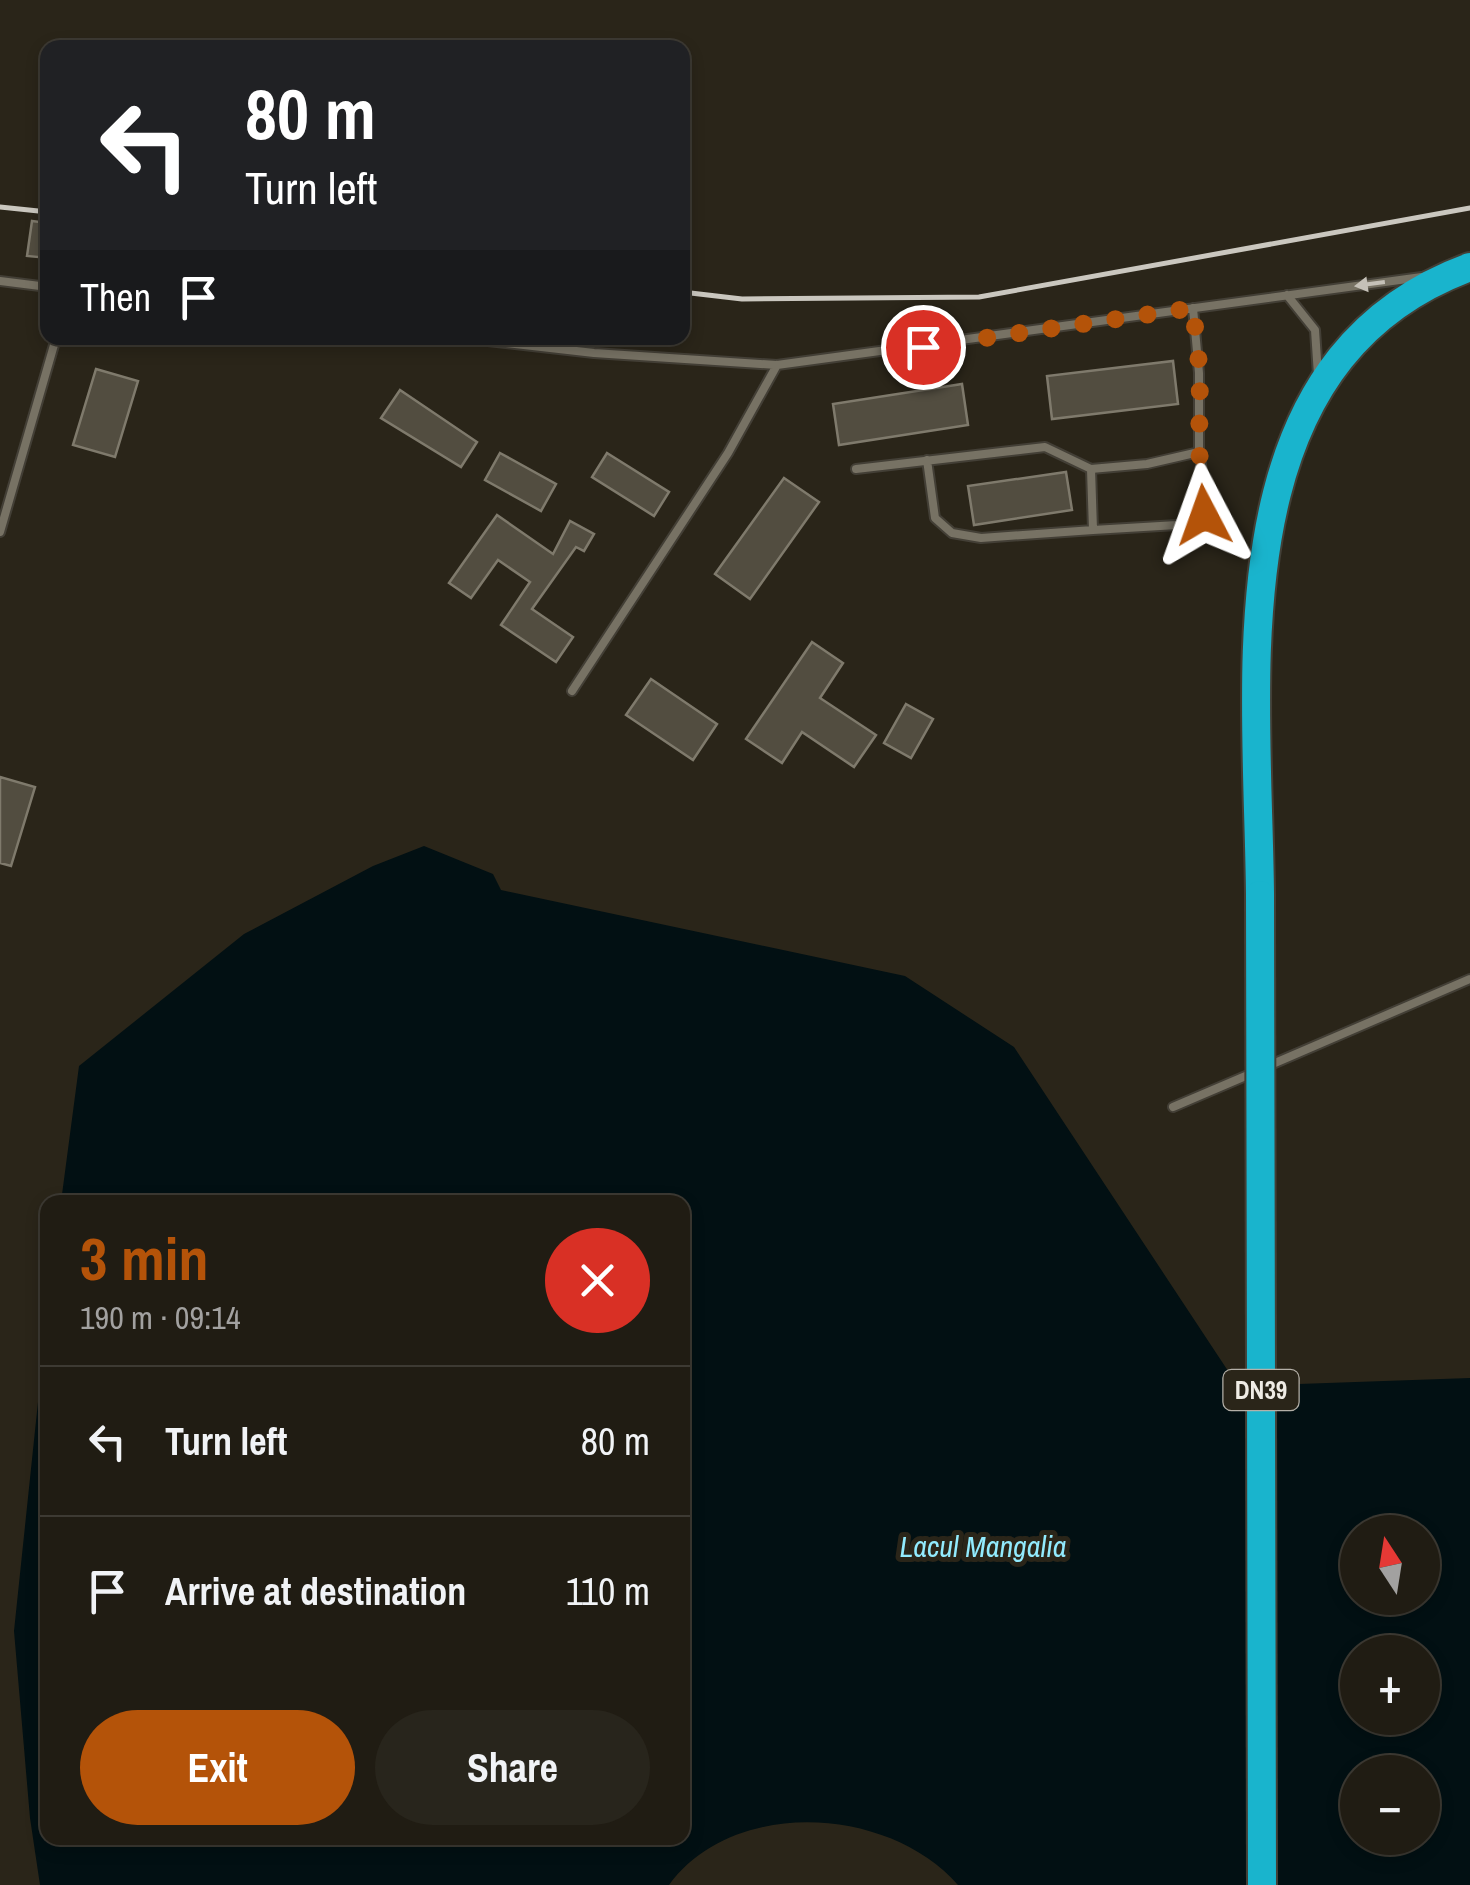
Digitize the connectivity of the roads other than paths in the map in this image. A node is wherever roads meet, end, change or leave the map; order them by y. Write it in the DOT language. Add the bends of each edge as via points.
graph roads {
  1 [pos="1462,270"];
  2 [pos="0,281"];
  3 [pos="40,286"];
  4 [pos="1287,295"];
  5 [pos="1193,308"];
  6 [pos="54,345"];
  7 [pos="523,345"];
  8 [pos="777,366"];
  9 [pos="1318,385"];
  10 [pos="1199,452"];
  11 [pos="927,460"];
  12 [pos="1090,469"];
  13 [pos="856,470"];
  14 [pos="1093,530"];
  15 [pos="0,532"];
  16 [pos="572,691"];
  17 [pos="1470,979"];
  18 [pos="1173,1107"];
  19 [pos="1262,1885"];
  1 -- 4 [label="lane, one-way"];
  1 -- 9 [label="highway, DN39" via="1407,298 1361,335"];
  2 -- 3 [label="lane"];
  4 -- 5 [label="lane"];
  4 -- 9 [label="lane" via="1318,339"];
  5 -- 8 [label="lane"];
  5 -- 10 [label="lane"];
  6 -- 15 [label="lane"];
  7 -- 8 [label="lane"];
  8 -- 16 [label="lane"];
  9 -- 19 [label="highway, DN39, bridge" via="1283,464 1266,555 1258,704"];
  10 -- 12 [label="lane"];
  10 -- 14 [label="lane" via="1204,515 1177,525"];
  11 -- 12 [label="lane" via="1045,447"];
  11 -- 13 [label="lane"];
  11 -- 14 [label="lane" via="935,518 952,533 981,538"];
  12 -- 14 [label="lane"];
  17 -- 18 [label="lane"];
}
